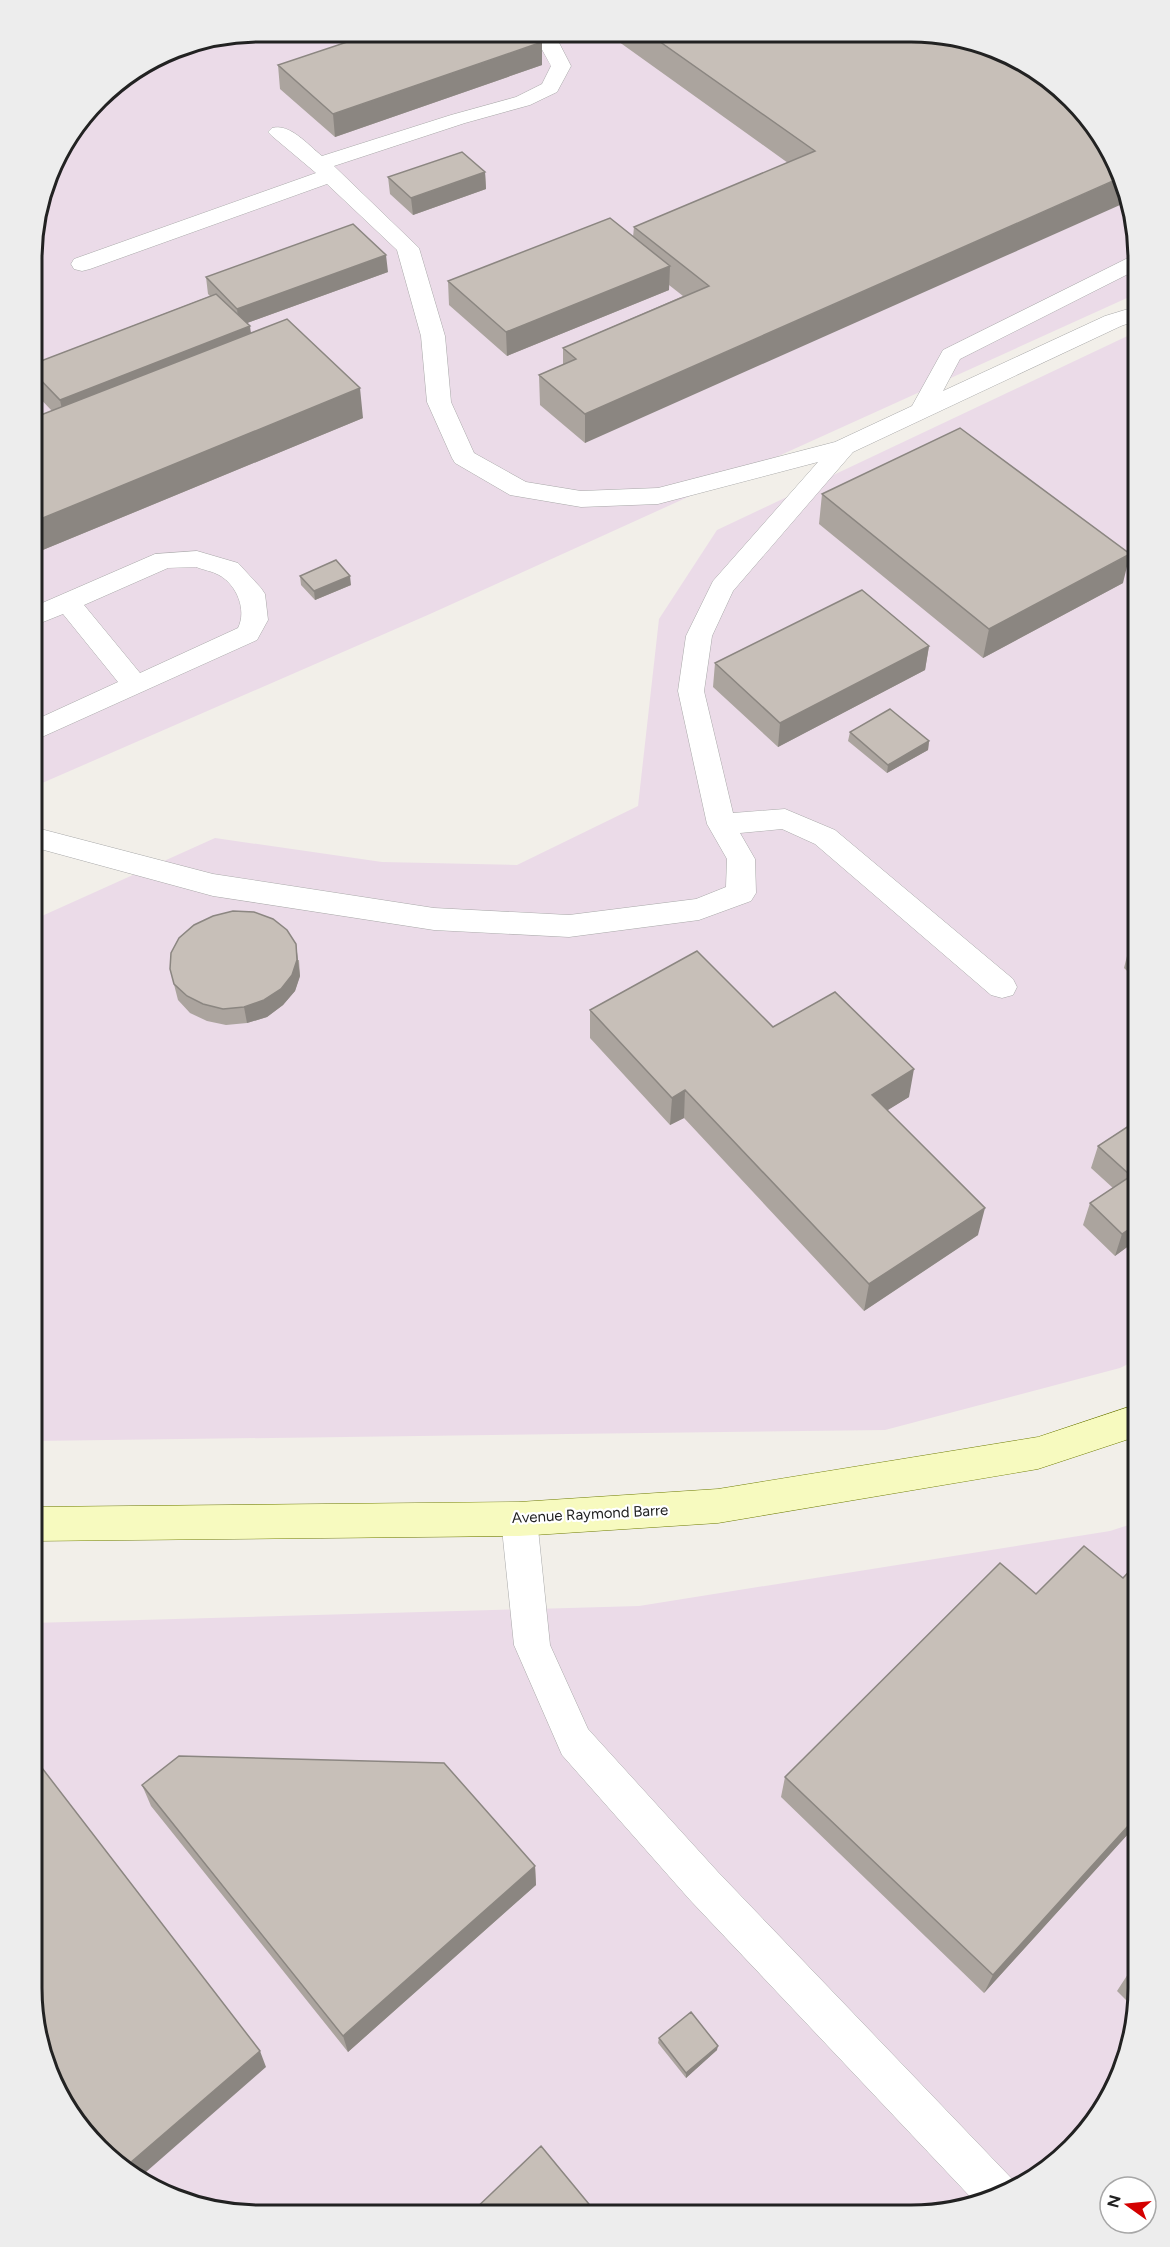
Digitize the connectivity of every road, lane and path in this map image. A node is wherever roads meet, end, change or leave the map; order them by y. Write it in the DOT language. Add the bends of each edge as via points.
graph roads {
  1 [pos="549,42"];
  2 [pos="279,132"];
  3 [pos="325,170"];
  4 [pos="82,264"];
  5 [pos="1128,265"];
  6 [pos="1128,316"];
  7 [pos="921,411"];
  8 [pos="844,447"];
  9 [pos="67,602"];
  10 [pos="42,613"];
  11 [pos="136,686"];
  12 [pos="42,728"];
  13 [pos="721,824"];
  14 [pos="42,839"];
  15 [pos="1002,987"];
  16 [pos="1128,1423"];
  17 [pos="519,1519"];
  18 [pos="42,1524"];
  19 [pos="992,2189"];
  1 -- 3 [label="lane" via="561,66 549,88 523,101 458,119"];
  2 -- 3 [label="lane"];
  3 -- 4 [label="lane"];
  3 -- 8 [label="lane" via="408,248 433,336 439,402 464,458 519,489 581,499 658,496"];
  5 -- 7 [label="lane" via="951,355"];
  6 -- 7 [label="lane"];
  7 -- 8 [label="lane"];
  8 -- 13 [label="lane" via="722,587 699,636 691,690"];
  9 -- 10 [label="lane"];
  9 -- 11 [label="lane"];
  9 -- 11 [label="lane" via="164,560 197,559 229,569 252,594 255,620 248,634"];
  11 -- 12 [label="lane"];
  13 -- 14 [label="lane" via="741,859 741,893 699,909 569,926 434,919 213,885"];
  13 -- 15 [label="lane" via="785,819 825,837"];
  16 -- 17 [label="main road, Avenue Raymond Barre" via="1038,1453 718,1506"];
  17 -- 18 [label="main road, Avenue Raymond Barre"];
  17 -- 19 [label="lane" via="532,1645 575,1742 704,1886"];
}
